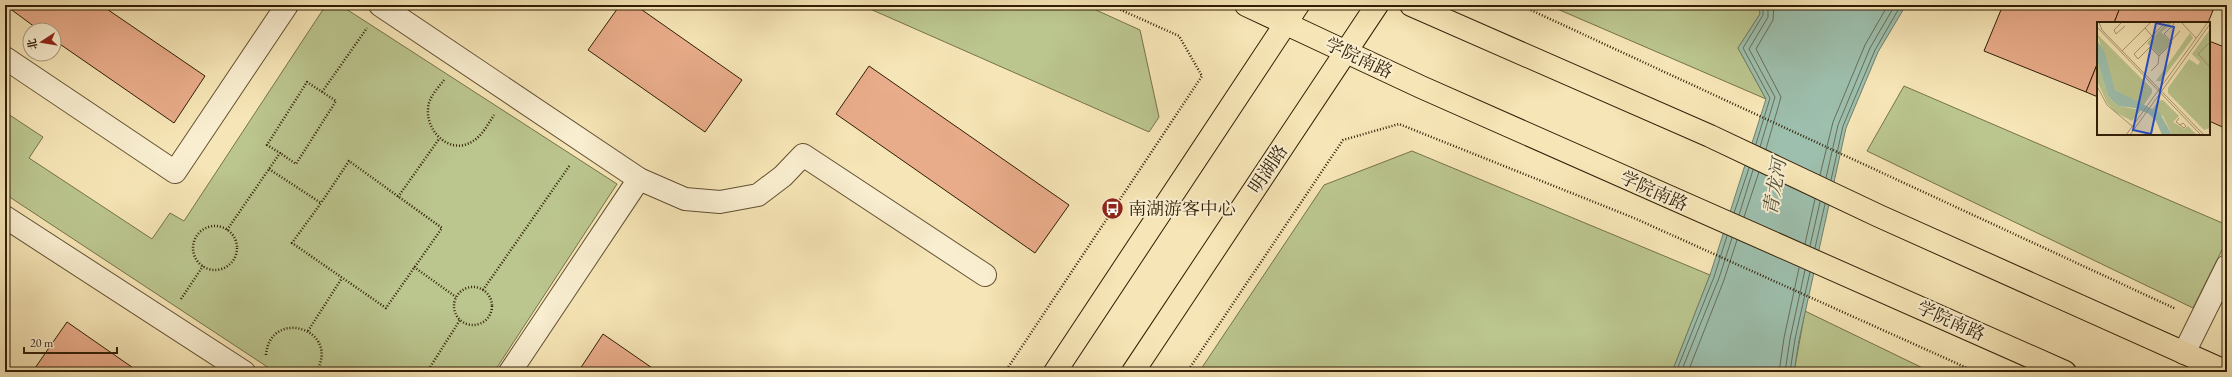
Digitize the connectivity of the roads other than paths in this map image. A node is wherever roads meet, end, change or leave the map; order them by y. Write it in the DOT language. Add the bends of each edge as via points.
graph roads {
  1 [pos="286,5"];
  2 [pos="1246,5"];
  3 [pos="1298,5"];
  4 [pos="1377,5"];
  5 [pos="1411,5"];
  6 [pos="375,14"];
  7 [pos="1287,23"];
  8 [pos="1346,53"];
  9 [pos="5,58"];
  10 [pos="639,179"];
  11 [pos="5,217"];
  12 [pos="2227,266"];
  13 [pos="985,276"];
  14 [pos="2184,352"];
  15 [pos="244,372"];
  16 [pos="510,372"];
  17 [pos="1056,372"];
  18 [pos="1133,372"];
  19 [pos="2065,372"];
  20 [pos="2227,372"];
  1 -- 9 [label="lane" via="175,172"];
  2 -- 7 [label="main road, 学院南路"];
  3 -- 7 [label="main road"];
  4 -- 8 [label="main road, 明湖路"];
  5 -- 14 [label="main road" via="1710,136 1879,216"];
  6 -- 10 [label="lane" via="459,58"];
  7 -- 8 [label="main road, 学院南路"];
  7 -- 17 [label="main road"];
  8 -- 18 [label="main road, 明湖路"];
  8 -- 19 [label="main road, 学院南路"];
  10 -- 13 [label="lane" via="685,199 720,202 758,195 783,176 803,155"];
  10 -- 16 [label="lane"];
  11 -- 15 [label="lane"];
  12 -- 14 [label="lane"];
  14 -- 20 [label="main road"];
}
